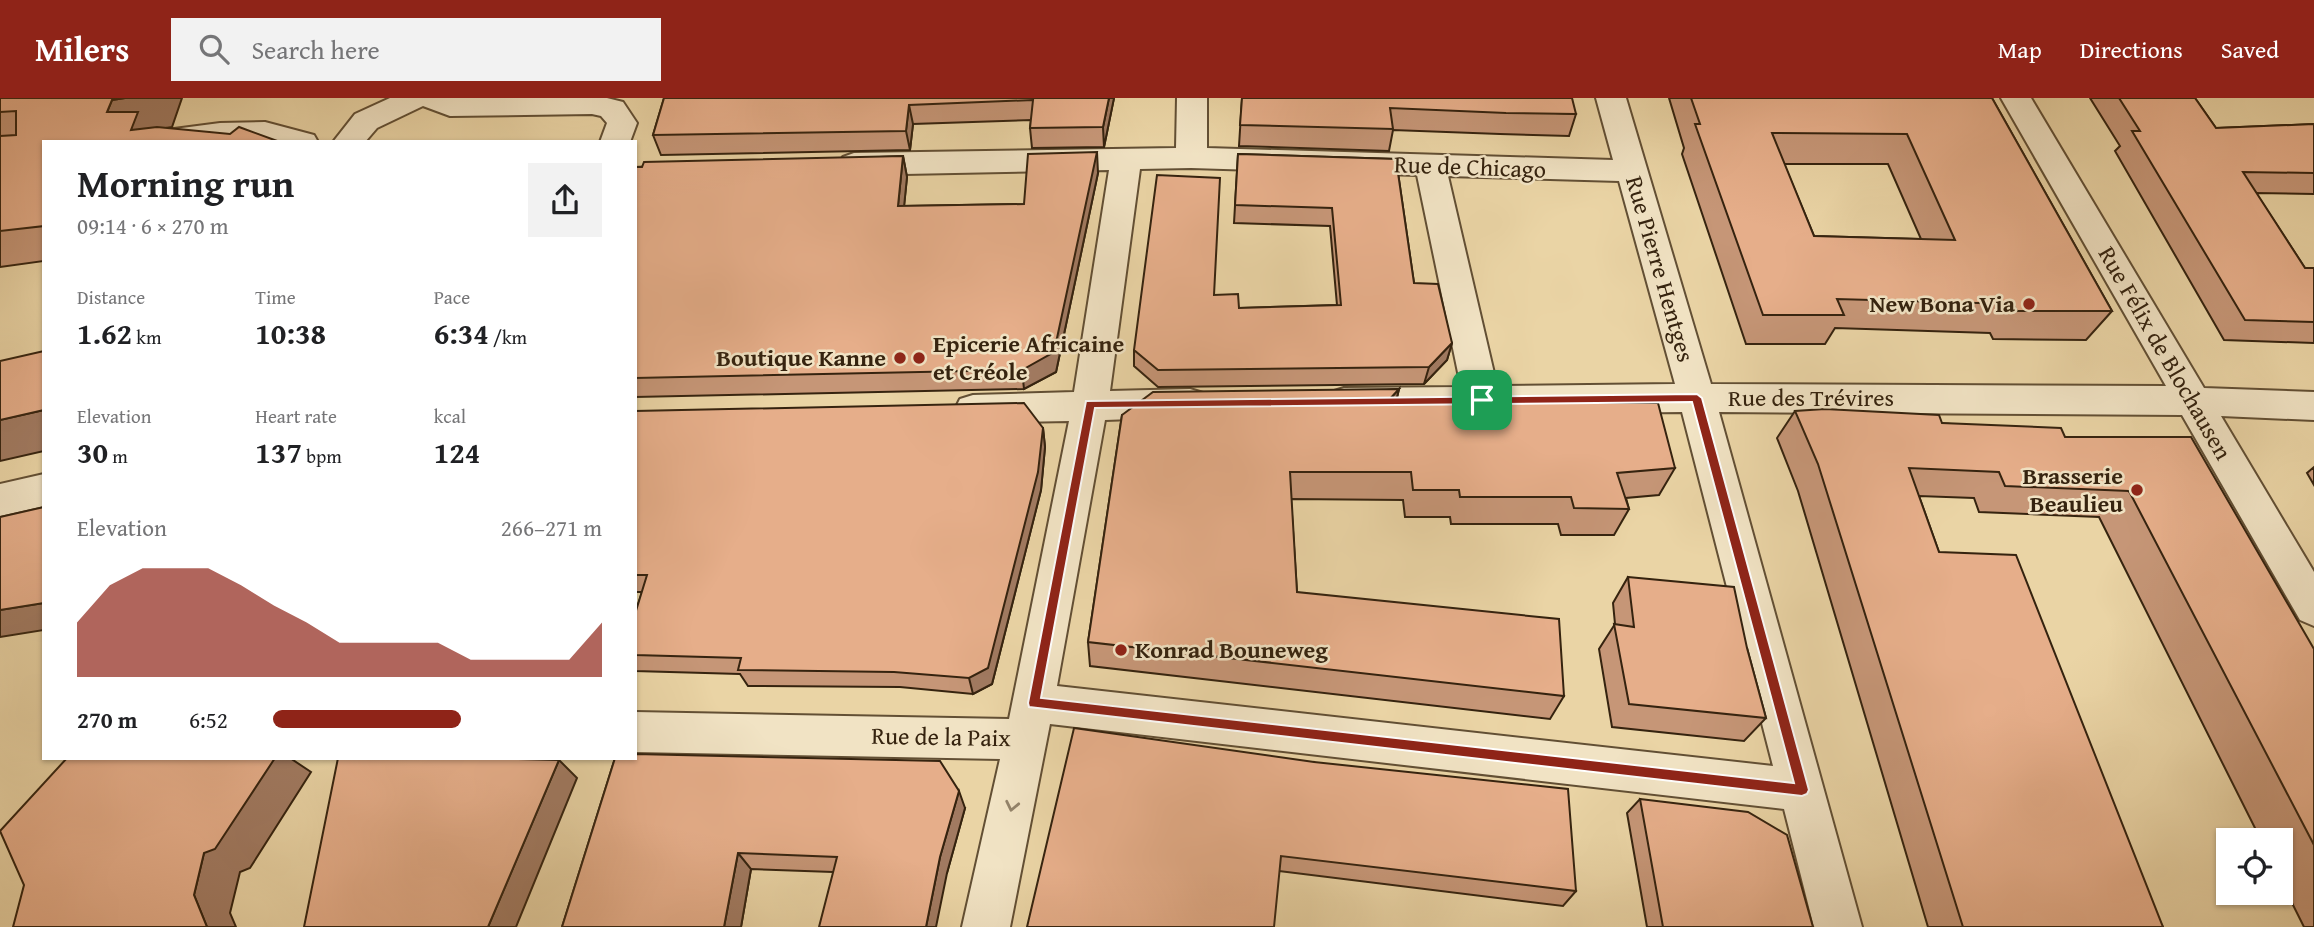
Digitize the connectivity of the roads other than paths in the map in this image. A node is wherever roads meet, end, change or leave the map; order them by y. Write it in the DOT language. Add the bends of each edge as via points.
graph roads {
  1 [pos="415,98"];
  2 [pos="431,98"];
  3 [pos="1192,98"];
  4 [pos="1611,98"];
  5 [pos="2016,98"];
  6 [pos="166,140"];
  7 [pos="295,140"];
  8 [pos="350,140"];
  9 [pos="616,140"];
  10 [pos="1191,158"];
  11 [pos="1126,159"];
  12 [pos="826,165"];
  13 [pos="1430,165"];
  14 [pos="1632,171"];
  15 [pos="1697,398"];
  16 [pos="1482,400"];
  17 [pos="2192,400"];
  18 [pos="1307,402"];
  19 [pos="1227,403"];
  20 [pos="1090,404"];
  21 [pos="2314,406"];
  22 [pos="945,409"];
  23 [pos="42,490"];
  24 [pos="0,500"];
  25 [pos="2314,608"];
  26 [pos="1030,721"];
  27 [pos="637,732"];
  28 [pos="1802,790"];
  29 [pos="986,927"];
  30 [pos="1838,927"];
  1 -- 8 [label="street" via="366,121"];
  2 -- 9 [label="street" via="450,106 602,106 612,109 622,123"];
  3 -- 10 [label="street"];
  4 -- 14 [label="street, Rue Pierre Hentges"];
  5 -- 17 [label="street, Rue Félix de Blochausen"];
  6 -- 7 [label="street" via="265,132"];
  10 -- 11 [label="street, Rue de Chicago"];
  10 -- 13 [label="street, Rue de Chicago"];
  11 -- 12 [label="street, Rue de Chicago"];
  11 -- 20 [label="street"];
  13 -- 14 [label="street, Rue de Chicago"];
  13 -- 16 [label="street"];
  14 -- 15 [label="street, Rue Pierre Hentges"];
  15 -- 16 [label="street, Rue des Trévires"];
  15 -- 17 [label="street, Rue des Trévires"];
  15 -- 28 [label="street, Rue Pierre Hentges"];
  16 -- 18 [label="street, Rue des Trévires"];
  17 -- 21 [label="street, Rue des Trévires"];
  17 -- 25 [label="street, Rue Félix de Blochausen"];
  19 -- 20 [label="street"];
  20 -- 22 [label="street"];
  20 -- 26 [label="street"];
  23 -- 24 [label="street"];
  26 -- 27 [label="street, Rue de la Paix"];
  26 -- 28 [label="street, Rue de la Paix"];
  26 -- 29 [label="street, one-way"];
  28 -- 30 [label="street, Rue Pierre Hentges"];
}
